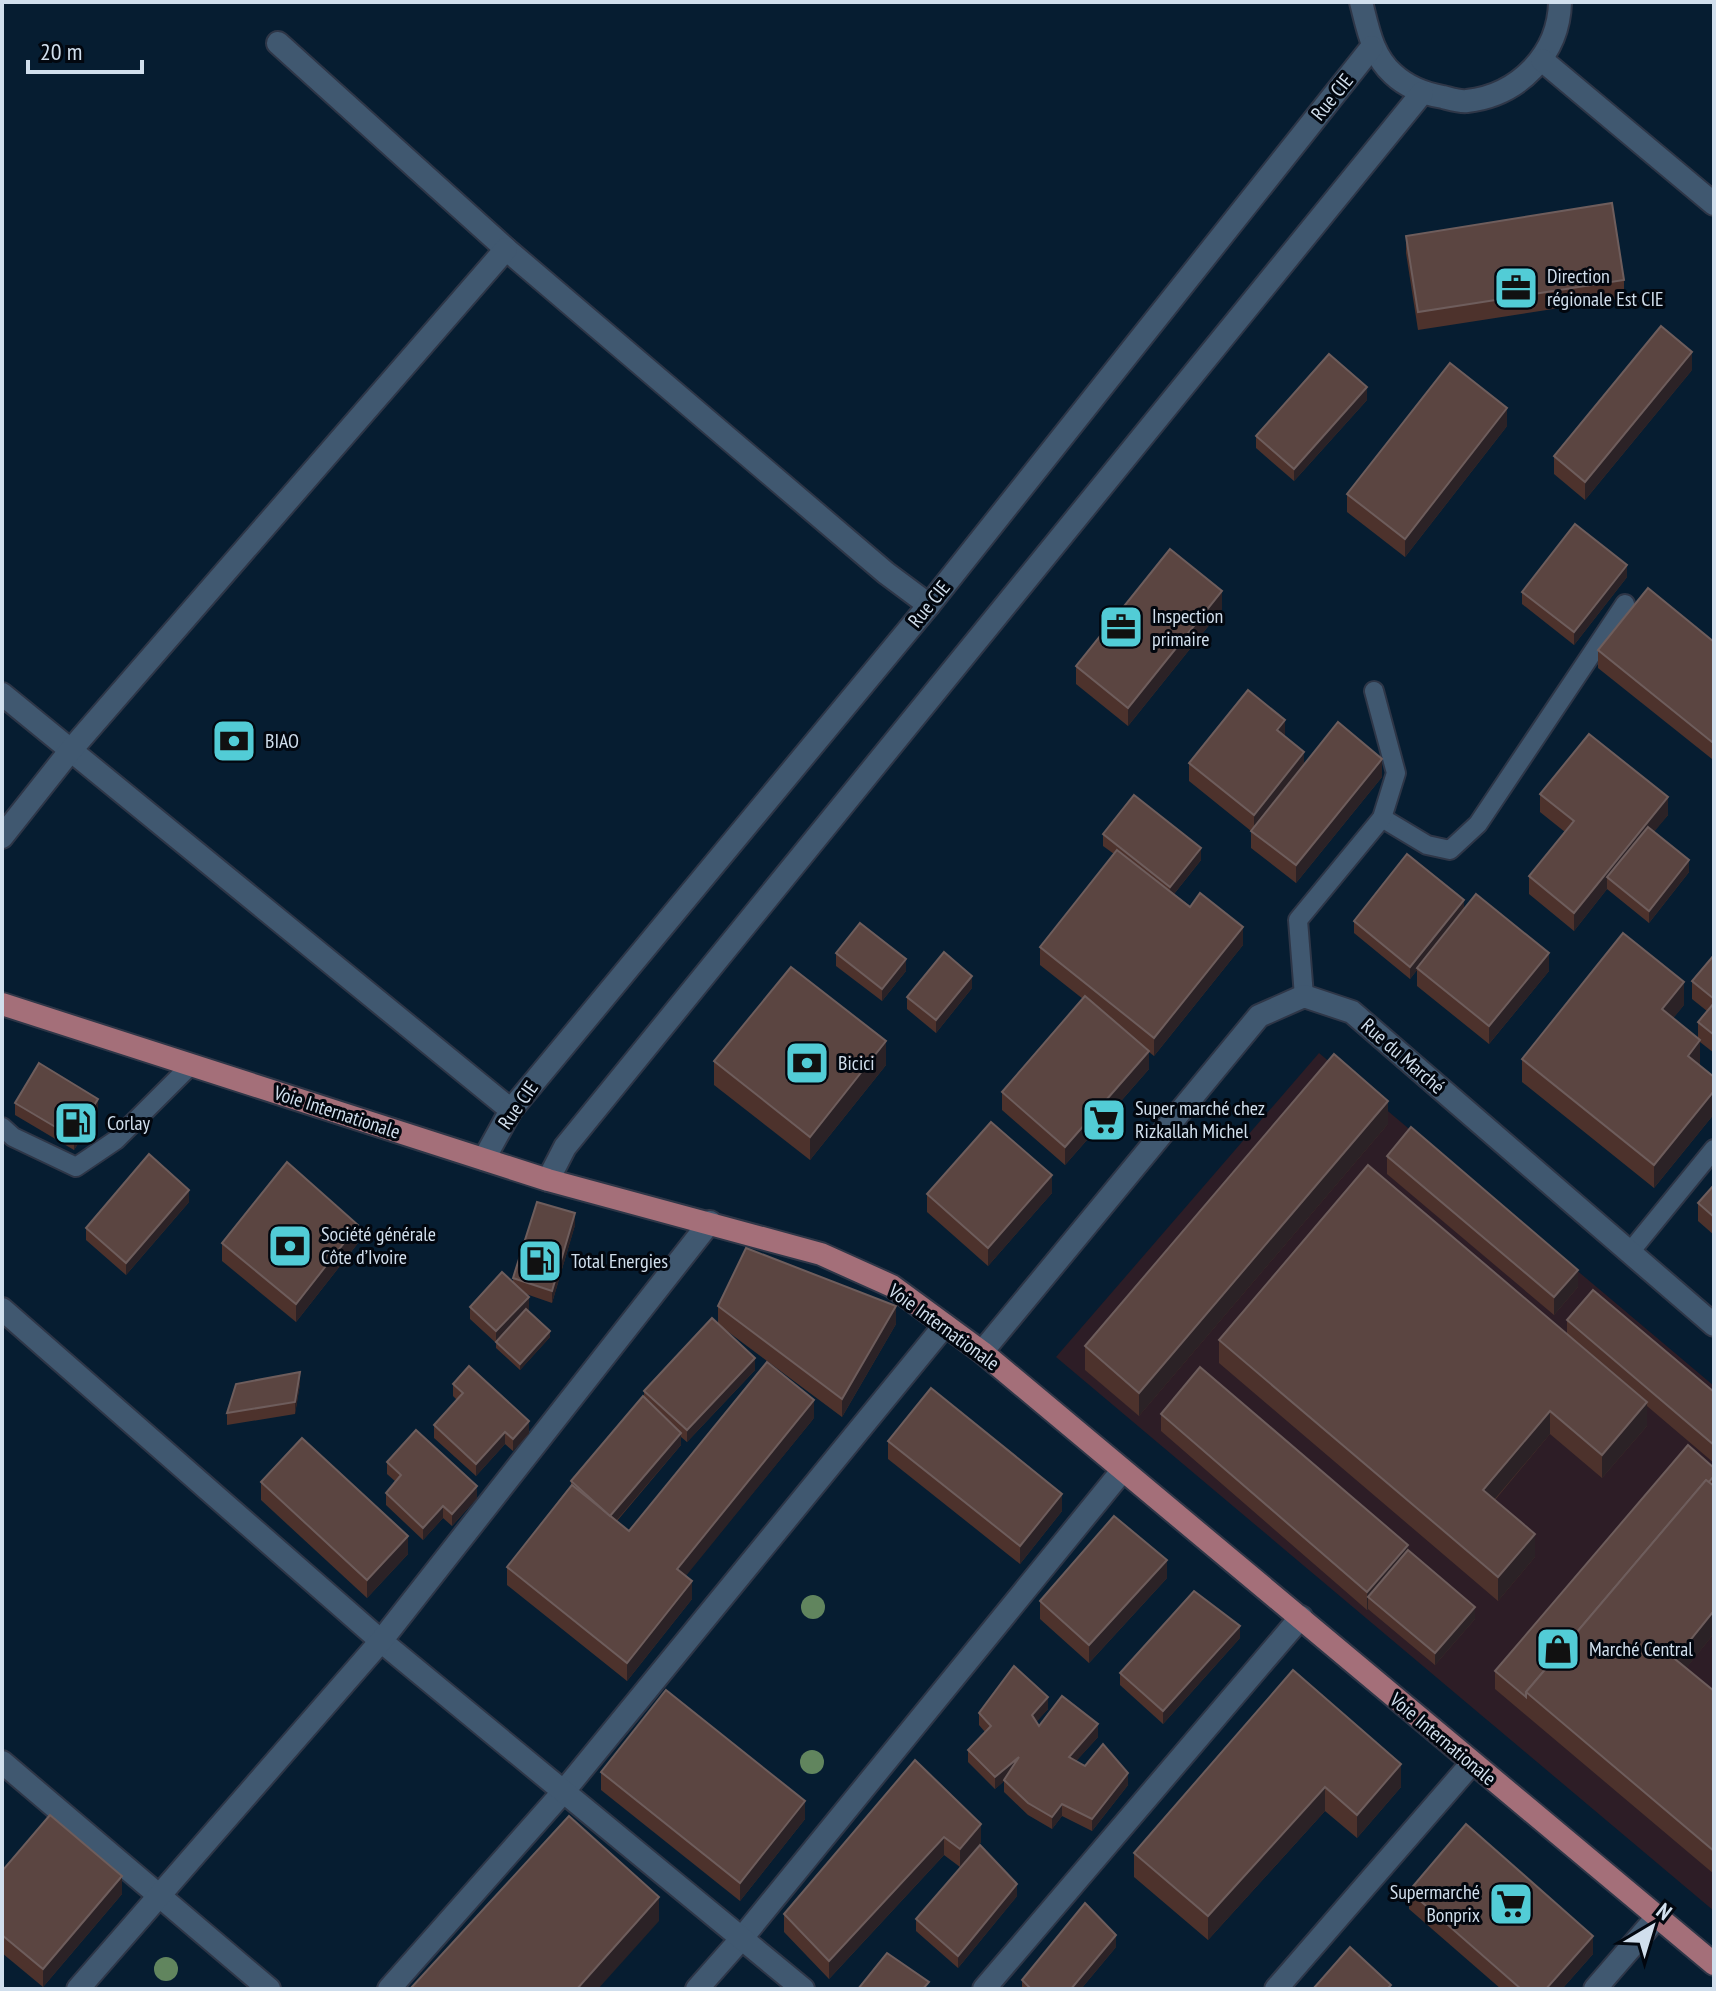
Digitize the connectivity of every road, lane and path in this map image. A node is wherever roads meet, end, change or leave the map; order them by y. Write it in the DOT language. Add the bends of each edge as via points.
graph roads {
  1 [pos="1361,2"];
  2 [pos="1560,2"];
  3 [pos="278,43"];
  4 [pos="1372,47"];
  5 [pos="1542,60"];
  6 [pos="1422,93"];
  7 [pos="1714,204"];
  8 [pos="506,249"];
  9 [pos="1625,604"];
  10 [pos="929,605"];
  11 [pos="1374,691"];
  12 [pos="2,694"];
  13 [pos="70,751"];
  14 [pos="1382,818"];
  15 [pos="2,837"];
  16 [pos="1304,996"];
  17 [pos="2,1004"];
  18 [pos="191,1065"];
  19 [pos="511,1110"];
  20 [pos="2,1127"];
  21 [pos="1714,1149"];
  22 [pos="484,1159"];
  23 [pos="548,1180"];
  24 [pos="710,1222"];
  25 [pos="1630,1252"];
  26 [pos="2,1309"];
  27 [pos="945,1325"];
  28 [pos="1714,1325"];
  29 [pos="982,1352"];
  30 [pos="1122,1471"];
  31 [pos="1301,1617"];
  32 [pos="381,1641"];
  33 [pos="2,1762"];
  34 [pos="1472,1763"];
  35 [pos="564,1791"];
  36 [pos="159,1895"];
  37 [pos="1658,1916"];
  38 [pos="742,1938"];
  39 [pos="1714,1964"];
  40 [pos="78,1989"];
  41 [pos="269,1989"];
  42 [pos="389,1989"];
  43 [pos="697,1989"];
  44 [pos="803,1989"];
  45 [pos="984,1989"];
  46 [pos="1276,1989"];
  47 [pos="1595,1989"];
  1 -- 4 [label="street"];
  2 -- 5 [label="street" via="1556,34"];
  3 -- 8 [label="street"];
  4 -- 6 [label="street" via="1393,75"];
  4 -- 10 [label="street, Rue CIE"];
  5 -- 6 [label="street" via="1509,90 1466,102"];
  5 -- 7 [label="street"];
  6 -- 23 [label="street" via="565,1147"];
  8 -- 10 [label="street"];
  8 -- 13 [label="street"];
  9 -- 14 [label="lane" via="1478,824 1450,850 1427,845"];
  10 -- 19 [label="street, Rue CIE"];
  11 -- 14 [label="lane" via="1396,773"];
  12 -- 13 [label="street"];
  13 -- 15 [label="street"];
  13 -- 19 [label="street"];
  14 -- 16 [label="lane" via="1298,920"];
  16 -- 25 [label="street, Rue du Marché" via="1352,1012"];
  16 -- 29 [label="street" via="1259,1016"];
  17 -- 18 [label="main road, Voie Internationale"];
  18 -- 20 [label="lane" via="116,1140 76,1167"];
  18 -- 22 [label="main road, Voie Internationale"];
  19 -- 22 [label="street, Rue CIE"];
  21 -- 25 [label="lane"];
  22 -- 23 [label="main road, Voie Internationale"];
  23 -- 24 [label="main road, Voie Internationale"];
  24 -- 27 [label="main road, Voie Internationale" via="821,1254 892,1286"];
  24 -- 32 [label="street"];
  25 -- 28 [label="street, Rue du Marché"];
  26 -- 32 [label="street"];
  27 -- 29 [label="main road, Voie Internationale"];
  27 -- 35 [label="street"];
  29 -- 30 [label="main road, Voie Internationale"];
  30 -- 31 [label="main road, Voie Internationale"];
  30 -- 38 [label="street"];
  31 -- 34 [label="main road, Voie Internationale"];
  31 -- 45 [label="street"];
  32 -- 35 [label="street"];
  32 -- 36 [label="street"];
  33 -- 36 [label="street"];
  34 -- 37 [label="main road, Voie Internationale"];
  34 -- 46 [label="street"];
  35 -- 38 [label="street"];
  35 -- 42 [label="street"];
  36 -- 40 [label="street"];
  36 -- 41 [label="street"];
  37 -- 39 [label="main road, Voie Internationale"];
  37 -- 47 [label="street"];
  38 -- 43 [label="street"];
  38 -- 44 [label="street"];
}
